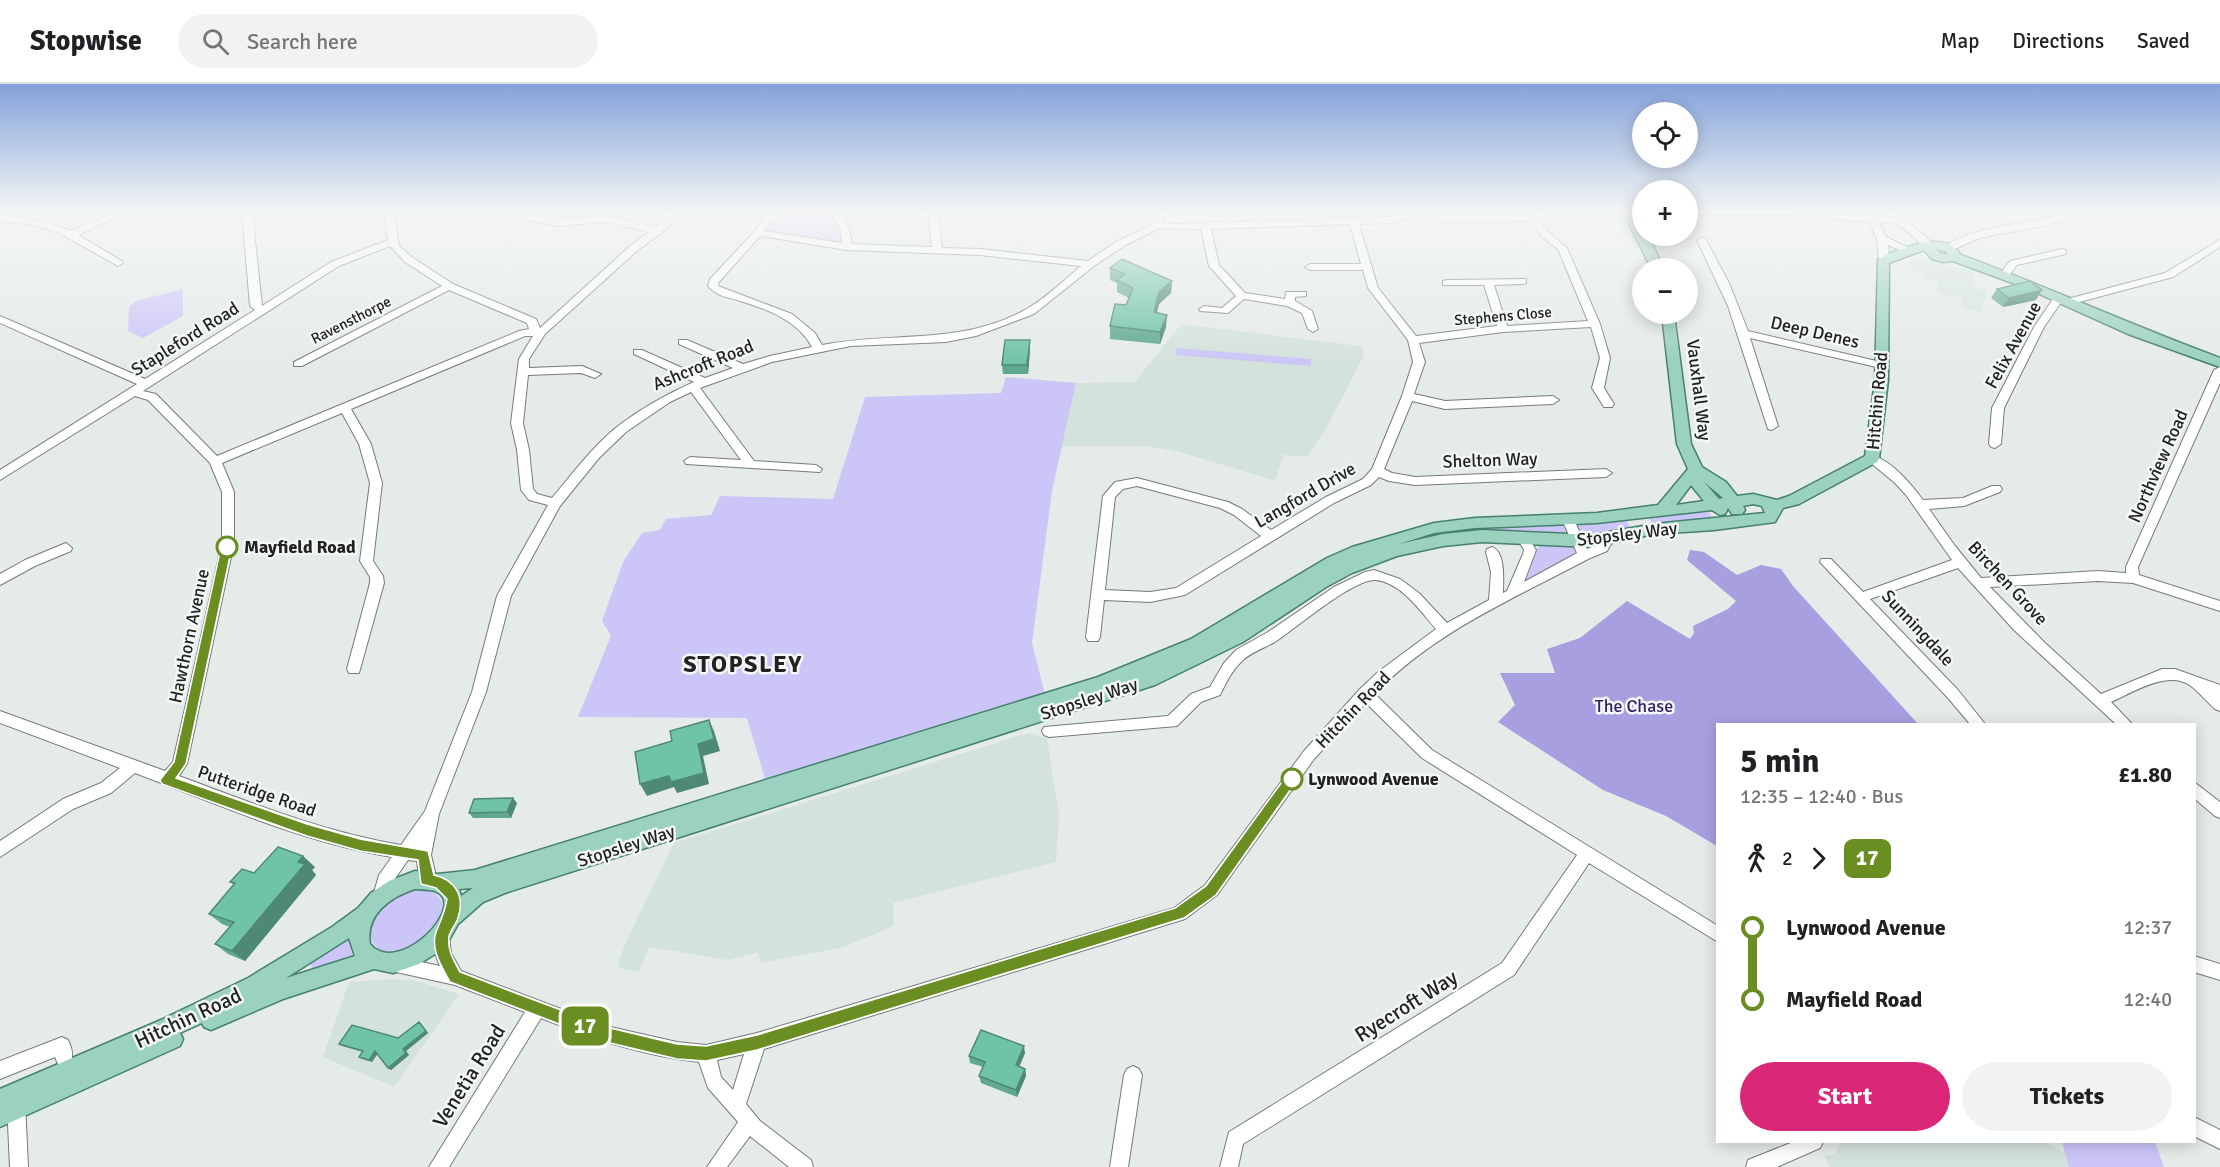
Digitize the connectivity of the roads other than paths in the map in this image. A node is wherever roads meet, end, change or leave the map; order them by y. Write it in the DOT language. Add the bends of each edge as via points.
graph roads {
  1 [pos="251,262"];
  2 [pos="341,262"];
  3 [pos="413,262"];
  4 [pos="618,262"];
  5 [pos="732,262"];
  6 [pos="1067,262"];
  7 [pos="1094,262"];
  8 [pos="1213,262"];
  9 [pos="1364,262"];
  10 [pos="1568,262"];
  11 [pos="1714,262"];
  12 [pos="1884,262"];
  13 [pos="1890,262"];
  14 [pos="1896,262"];
  15 [pos="1968,262"];
  16 [pos="2016,262"];
  17 [pos="2190,262"];
  18 [pos="1090,264"];
  19 [pos="1884,266"];
  20 [pos="1310,267"];
  21 [pos="1365,267"];
  22 [pos="2004,275"];
  23 [pos="1522,281"];
  24 [pos="1488,282"];
  25 [pos="1447,283"];
  26 [pos="449,286"];
  27 [pos="1302,294"];
  28 [pos="1242,296"];
  29 [pos="2063,300"];
  30 [pos="1290,303"];
  31 [pos="1204,309"];
  32 [pos="263,311"];
  33 [pos="0,319"];
  34 [pos="1595,324"];
  35 [pos="1670,324"];
  36 [pos="1313,329"];
  37 [pos="1503,329"];
  38 [pos="538,331"];
  39 [pos="1742,333"];
  40 [pos="1413,340"];
  41 [pos="683,342"];
  42 [pos="818,348"];
  43 [pos="638,351"];
  44 [pos="2220,363"];
  45 [pos="298,364"];
  46 [pos="1881,364"];
  47 [pos="742,368"];
  48 [pos="2220,369"];
  49 [pos="522,372"];
  50 [pos="595,374"];
  51 [pos="704,382"];
  52 [pos="146,384"];
  53 [pos="693,387"];
  54 [pos="135,392"];
  55 [pos="1408,396"];
  56 [pos="1552,400"];
  57 [pos="1608,404"];
  58 [pos="344,407"];
  59 [pos="1772,426"];
  60 [pos="1995,444"];
  61 [pos="1872,459"];
  62 [pos="215,461"];
  63 [pos="690,461"];
  64 [pos="751,465"];
  65 [pos="816,469"];
  66 [pos="1696,470"];
  67 [pos="1377,471"];
  68 [pos="1606,473"];
  69 [pos="1,475"];
  70 [pos="1996,489"];
  71 [pos="555,503"];
  72 [pos="1714,505"];
  73 [pos="1777,505"];
  74 [pos="1919,505"];
  75 [pos="1662,510"];
  76 [pos="1732,512"];
  77 [pos="1572,519"];
  78 [pos="1270,536"];
  79 [pos="1523,538"];
  80 [pos="66,548"];
  81 [pos="1580,549"];
  82 [pos="1492,552"];
  83 [pos="1826,562"];
  84 [pos="1960,562"];
  85 [pos="2133,578"];
  86 [pos="0,580"];
  87 [pos="1978,583"];
  88 [pos="1512,594"];
  89 [pos="1098,595"];
  90 [pos="1862,597"];
  91 [pos="1496,603"];
  92 [pos="2220,606"];
  93 [pos="1445,630"];
  94 [pos="1093,638"];
  95 [pos="354,669"];
  96 [pos="2190,680"];
  97 [pos="2220,691"];
  98 [pos="1365,693"];
  99 [pos="2099,700"];
  100 [pos="2220,705"];
  101 [pos="1,718"];
  102 [pos="1977,723"];
  103 [pos="2124,723"];
  104 [pos="1049,731"];
  105 [pos="132,767"];
  106 [pos="167,780"];
  107 [pos="2196,790"];
  108 [pos="2220,812"];
  109 [pos="431,814"];
  110 [pos="0,850"];
  111 [pos="402,853"];
  112 [pos="423,855"];
  113 [pos="1586,855"];
  114 [pos="433,881"];
  115 [pos="381,896"];
  116 [pos="365,914"];
  117 [pos="447,926"];
  118 [pos="1716,934"];
  119 [pos="382,962"];
  120 [pos="2196,965"];
  121 [pos="2220,972"];
  122 [pos="455,977"];
  123 [pos="538,1008"];
  124 [pos="757,1042"];
  125 [pos="706,1054"];
  126 [pos="64,1058"];
  127 [pos="0,1070"];
  128 [pos="1133,1075"];
  129 [pos="8,1105"];
  130 [pos="736,1107"];
  131 [pos="749,1122"];
  132 [pos="2196,1127"];
  133 [pos="2220,1140"];
  134 [pos="1812,1143"];
  135 [pos="19,1167"];
  136 [pos="438,1167"];
  137 [pos="716,1167"];
  138 [pos="804,1167"];
  139 [pos="1119,1167"];
  140 [pos="1229,1167"];
  141 [pos="1755,1167"];
  1 -- 32 [label="street" via="255,306"];
  2 -- 32 [label="street, Stapleford Road"];
  3 -- 26 [label="street"];
  4 -- 38 [label="street"];
  5 -- 42 [label="street" via="714,281 716,290 788,316 814,337"];
  6 -- 18 [label="street"];
  7 -- 18 [label="street, Ashcroft Road"];
  8 -- 28 [label="street"];
  9 -- 21 [label="street"];
  10 -- 34 [label="street"];
  11 -- 39 [label="street, Deep Denes"];
  12 -- 19 [label="street"];
  13 -- 19 [label="main road"];
  14 -- 19 [label="main road"];
  15 -- 22 [label="main road"];
  16 -- 22 [label="street"];
  17 -- 29 [label="street" via="2169,275"];
  18 -- 42 [label="street, Ashcroft Road" via="1030,312 992,329 946,339"];
  19 -- 46 [label="main road, Hitchin Road"];
  20 -- 21 [label="street"];
  21 -- 40 [label="street" via="1373,288"];
  22 -- 29 [label="main road"];
  23 -- 24 [label="street"];
  24 -- 25 [label="street"];
  24 -- 37 [label="street"];
  26 -- 38 [label="street" via="532,321"];
  26 -- 45 [label="street, Ravensthorpe"];
  27 -- 30 [label="street" via="1290,294"];
  28 -- 30 [label="street"];
  28 -- 31 [label="street" via="1224,311"];
  29 -- 44 [label="main road"];
  29 -- 60 [label="street, Felix Avenue" via="2039,327 1998,408"];
  30 -- 36 [label="street" via="1307,311"];
  32 -- 52 [label="street, Stapleford Road"];
  33 -- 52 [label="street"];
  34 -- 37 [label="street, Stephens Close"];
  34 -- 57 [label="street" via="1605,358 1598,388"];
  35 -- 66 [label="main road, Vauxhall Way" via="1681,430"];
  37 -- 40 [label="street, Stephens Close"];
  38 -- 49 [label="street"];
  38 -- 58 [label="street" via="523,333"];
  39 -- 46 [label="street, Deep Denes"];
  39 -- 59 [label="street, Deep Denes"];
  40 -- 55 [label="street, Langford Drive" via="1419,362"];
  41 -- 47 [label="street"];
  42 -- 47 [label="street, Ashcroft Road"];
  43 -- 51 [label="street"];
  46 -- 61 [label="main road, Hitchin Road"];
  47 -- 51 [label="street, Ashcroft Road"];
  48 -- 85 [label="street, Northview Road" via="2132,567"];
  49 -- 50 [label="street" via="582,369"];
  49 -- 71 [label="street" via="517,423 528,490 533,497"];
  51 -- 53 [label="street, Ashcroft Road"];
  52 -- 54 [label="street, Stapleford Road"];
  53 -- 64 [label="street"];
  53 -- 71 [label="street, Ashcroft Road" via="666,399 622,429"];
  54 -- 62 [label="street, Hawthorn Avenue" via="152,397"];
  54 -- 69 [label="street, Stapleford Road"];
  55 -- 56 [label="street" via="1445,405"];
  55 -- 67 [label="street, Langford Drive"];
  58 -- 62 [label="street"];
  58 -- 95 [label="street" via="365,444 376,483 366,561 377,583"];
  61 -- 73 [label="main road, Hitchin Road"];
  61 -- 74 [label="street, Birchen Grove" via="1895,473"];
  62 -- 106 [label="street, Hawthorn Avenue" via="228,492 228,543 180,764"];
  63 -- 64 [label="street"];
  64 -- 65 [label="street"];
  66 -- 72 [label="main road, Vauxhall Way" via="1698,483"];
  66 -- 75 [label="main road"];
  66 -- 76 [label="main road" via="1716,480"];
  67 -- 68 [label="street, Shelton Way" via="1389,477 1415,480"];
  67 -- 78 [label="street, Langford Drive" via="1367,482"];
  70 -- 74 [label="street" via="1964,502"];
  71 -- 109 [label="street, Ashcroft Road" via="504,596 479,692"];
  72 -- 75 [label="main road, Stopsley Way"];
  72 -- 76 [label="main road, Hitchin Road" via="1723,512"];
  73 -- 76 [label="main road, Hitchin Road" via="1753,499"];
  73 -- 76 [label="main road, Hitchin Road" via="1770,518"];
  74 -- 84 [label="street, Birchen Grove"];
  75 -- 77 [label="main road, Stopsley Way"];
  76 -- 81 [label="main road, Stopsley Way" via="1608,538"];
  77 -- 81 [label="street" via="1570,524"];
  77 -- 114 [label="main road, Stopsley Way" via="1475,523 1434,528 1391,541 1333,562 1197,644 1102,683 476,879"];
  78 -- 89 [label="street, Langford Drive" via="1166,597"];
  78 -- 89 [label="street" via="1224,505 1137,482 1119,485 1109,496"];
  79 -- 81 [label="main road, Stopsley Way"];
  79 -- 88 [label="street" via="1530,550"];
  79 -- 117 [label="main road, Stopsley Way" via="1463,537 1385,554 1329,578 1237,637 1149,680 502,885 476,896"];
  80 -- 86 [label="street"];
  81 -- 88 [label="street, Hitchin Road"];
  82 -- 91 [label="street" via="1497,572"];
  83 -- 90 [label="street, Sunningdale"];
  84 -- 87 [label="street, Birchen Grove"];
  84 -- 90 [label="street"];
  85 -- 87 [label="street" via="2098,576"];
  85 -- 92 [label="street"];
  87 -- 99 [label="street, Birchen Grove"];
  88 -- 91 [label="street, Hitchin Road"];
  89 -- 94 [label="street"];
  90 -- 102 [label="street, Sunningdale"];
  91 -- 93 [label="street, Hitchin Road"];
  93 -- 98 [label="street, Hitchin Road"];
  93 -- 104 [label="street, Stopsley Way" via="1401,585 1372,575 1348,585 1241,654 1227,668 1215,691 1196,698 1172,722"];
  96 -- 97 [label="street"];
  96 -- 99 [label="street" via="2162,675"];
  96 -- 100 [label="street"];
  98 -- 113 [label="street" via="1427,754"];
  98 -- 124 [label="street, Hitchin Road" via="1309,755 1211,890 1179,914"];
  99 -- 103 [label="street, Birchen Grove"];
  101 -- 105 [label="street, Putteridge Road"];
  105 -- 106 [label="street, Putteridge Road"];
  105 -- 110 [label="street" via="106,788 68,804"];
  106 -- 111 [label="street, Putteridge Road" via="307,830"];
  107 -- 108 [label="street"];
  109 -- 111 [label="street, Ashcroft Road"];
  109 -- 112 [label="street, Ashcroft Road"];
  111 -- 112 [label="street, Putteridge Road"];
  111 -- 115 [label="street, Ashcroft Road" via="384,880"];
  112 -- 114 [label="street, Ashcroft Road"];
  113 -- 118 [label="street"];
  113 -- 140 [label="street, Ryecroft Way" via="1508,969 1235,1138"];
  114 -- 115 [label="main road" via="403,884"];
  114 -- 117 [label="main road" via="449,889 454,898"];
  115 -- 116 [label="main road"];
  116 -- 119 [label="main road" via="359,941 364,952"];
  116 -- 129 [label="main road, Hitchin Road" via="250,989"];
  117 -- 119 [label="main road" via="419,954"];
  117 -- 122 [label="street" via="443,954"];
  119 -- 122 [label="street, Hitchin Road"];
  119 -- 129 [label="main road, Hitchin Road" via="266,995"];
  120 -- 121 [label="street"];
  122 -- 123 [label="street, Hitchin Road"];
  123 -- 125 [label="street, Hitchin Road" via="606,1035"];
  123 -- 136 [label="street, Venetia Road"];
  124 -- 125 [label="street, Hitchin Road"];
  124 -- 130 [label="street"];
  125 -- 130 [label="street" via="714,1082"];
  126 -- 127 [label="street" via="62,1046"];
  128 -- 139 [label="street"];
  129 -- 135 [label="street"];
  130 -- 131 [label="street"];
  131 -- 137 [label="street"];
  131 -- 138 [label="street"];
  132 -- 133 [label="street"];
  134 -- 141 [label="street"];
}
